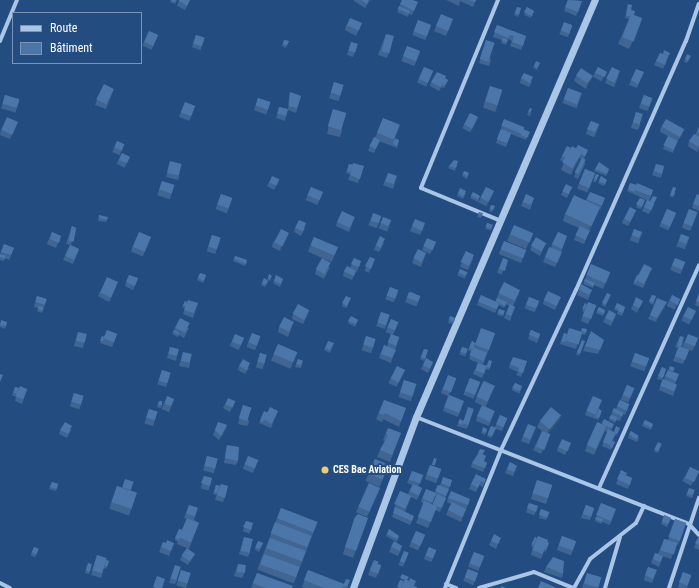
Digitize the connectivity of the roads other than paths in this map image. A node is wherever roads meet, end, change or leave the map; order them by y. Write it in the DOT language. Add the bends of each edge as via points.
graph roads {
  1 [pos="17,0"];
  2 [pos="498,0"];
  3 [pos="595,0"];
  4 [pos="699,4"];
  5 [pos="12,12"];
  6 [pos="12,12"];
  7 [pos="0,41"];
  8 [pos="502,221"];
  9 [pos="699,265"];
  10 [pos="416,417"];
  11 [pos="501,450"];
  12 [pos="599,488"];
  13 [pos="699,498"];
  14 [pos="644,506"];
  15 [pos="689,524"];
  16 [pos="699,535"];
  17 [pos="620,537"];
  18 [pos="0,583"];
  19 [pos="445,586"];
  20 [pos="10,588"];
  21 [pos="353,588"];
  22 [pos="456,588"];
  23 [pos="478,588"];
  24 [pos="574,588"];
  25 [pos="605,588"];
  26 [pos="669,588"];
  1 -- 6 [label="street"];
  2 -- 8 [label="street" via="421,188"];
  3 -- 8 [label="street"];
  4 -- 11 [label="street" via="686,41 576,290"];
  5 -- 7 [label="street"];
  8 -- 10 [label="street"];
  9 -- 12 [label="street"];
  10 -- 11 [label="street"];
  10 -- 21 [label="street"];
  11 -- 12 [label="street"];
  11 -- 19 [label="street"];
  12 -- 14 [label="street"];
  13 -- 15 [label="street"];
  14 -- 15 [label="street"];
  14 -- 17 [label="street" via="636,523"];
  15 -- 16 [label="street"];
  15 -- 26 [label="street"];
  17 -- 24 [label="street" via="590,559"];
  17 -- 25 [label="street"];
  18 -- 20 [label="street"];
  19 -- 22 [label="street"];
  23 -- 24 [label="street" via="534,572"];
}
